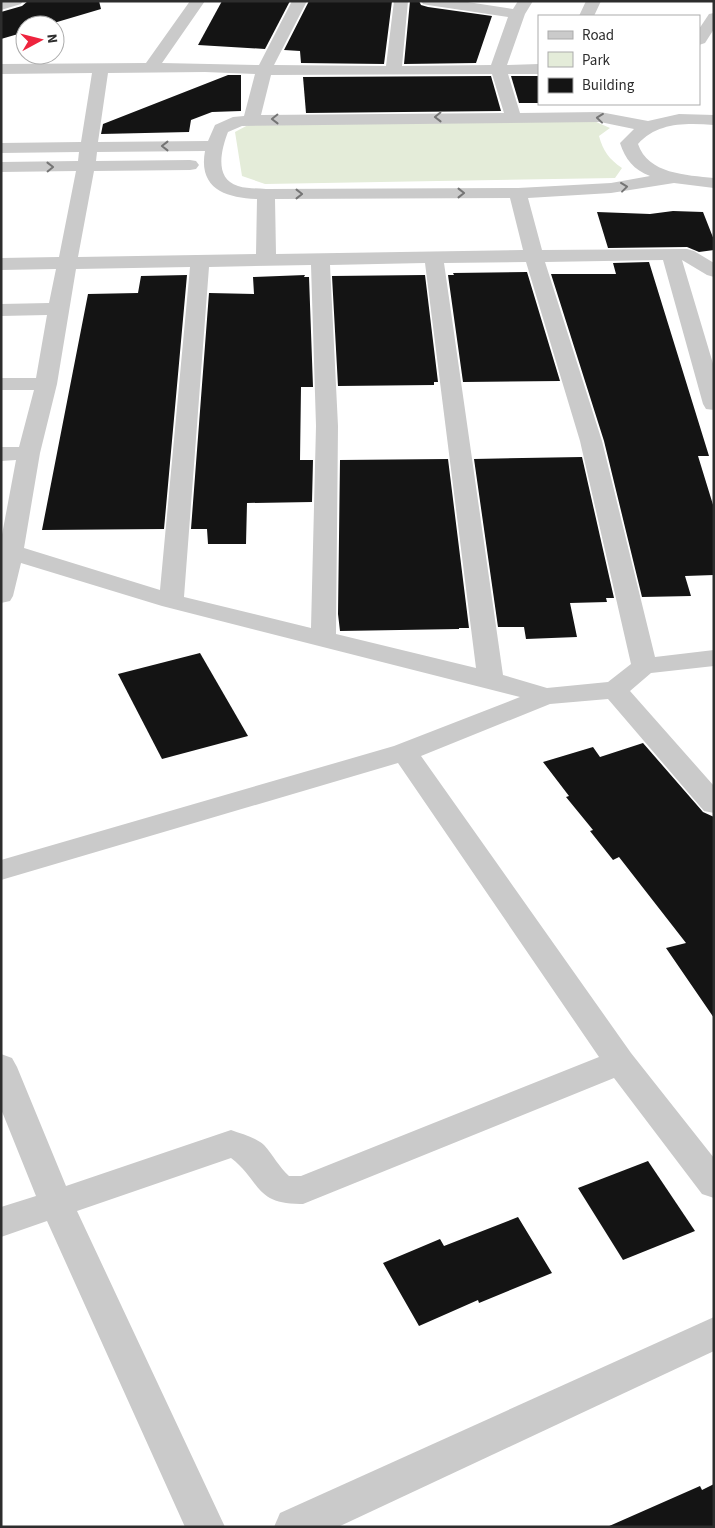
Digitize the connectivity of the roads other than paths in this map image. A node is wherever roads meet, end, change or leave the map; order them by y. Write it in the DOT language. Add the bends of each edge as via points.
graph roads {
  1 [pos="16,1"];
  2 [pos="198,1"];
  3 [pos="300,1"];
  4 [pos="401,1"];
  5 [pos="428,1"];
  6 [pos="594,1"];
  7 [pos="1,6"];
  8 [pos="521,8"];
  9 [pos="587,15"];
  10 [pos="714,17"];
  11 [pos="706,34"];
  12 [pos="151,67"];
  13 [pos="101,68"];
  14 [pos="1,69"];
  15 [pos="538,69"];
  16 [pos="264,70"];
  17 [pos="498,70"];
  18 [pos="393,72"];
  19 [pos="692,111"];
  20 [pos="513,116"];
  21 [pos="251,120"];
  22 [pos="714,120"];
  23 [pos="648,126"];
  24 [pos="213,146"];
  25 [pos="1,148"];
  26 [pos="87,157"];
  27 [pos="212,165"];
  28 [pos="1,168"];
  29 [pos="673,178"];
  30 [pos="714,183"];
  31 [pos="518,193"];
  32 [pos="266,194"];
  33 [pos="672,254"];
  34 [pos="534,256"];
  35 [pos="434,259"];
  36 [pos="200,261"];
  37 [pos="266,261"];
  38 [pos="320,261"];
  39 [pos="68,263"];
  40 [pos="1,264"];
  41 [pos="714,271"];
  42 [pos="58,309"];
  43 [pos="1,310"];
  44 [pos="1,384"];
  45 [pos="46,384"];
  46 [pos="714,404"];
  47 [pos="29,453"];
  48 [pos="1,454"];
  49 [pos="6,550"];
  50 [pos="1,596"];
  51 [pos="172,601"];
  52 [pos="323,639"];
  53 [pos="714,658"];
  54 [pos="644,666"];
  55 [pos="491,680"];
  56 [pos="615,690"];
  57 [pos="546,696"];
  58 [pos="404,752"];
  59 [pos="714,804"];
  60 [pos="1,870"];
  61 [pos="620,1062"];
  62 [pos="1,1067"];
  63 [pos="714,1184"];
  64 [pos="56,1204"];
  65 [pos="1,1222"];
  66 [pos="714,1332"];
  67 [pos="205,1527"];
  68 [pos="294,1527"];
  1 -- 7 [label="street"];
  2 -- 12 [label="street"];
  3 -- 16 [label="street"];
  4 -- 18 [label="street"];
  5 -- 8 [label="street"];
  6 -- 9 [label="street"];
  8 -- 17 [label="street"];
  10 -- 11 [label="street"];
  12 -- 13 [label="street"];
  12 -- 16 [label="street"];
  13 -- 14 [label="street"];
  13 -- 26 [label="street"];
  15 -- 17 [label="street"];
  16 -- 18 [label="street"];
  16 -- 21 [label="street"];
  17 -- 18 [label="street"];
  17 -- 20 [label="street"];
  19 -- 22 [label="street"];
  19 -- 23 [label="street" via="677,120"];
  20 -- 21 [label="street, one-way"];
  23 -- 20 [label="street, one-way" via="600,117"];
  21 -- 24 [label="street" via="221,129"];
  23 -- 29 [label="street" via="635,134 629,143 630,152 646,167"];
  24 -- 26 [label="street, one-way"];
  24 -- 27 [label="street"];
  25 -- 26 [label="street"];
  26 -- 27 [label="street"];
  28 -- 26 [label="street, one-way"];
  26 -- 39 [label="street"];
  27 -- 32 [label="street" via="219,182 229,190"];
  29 -- 30 [label="street"];
  31 -- 29 [label="street, one-way" via="628,187"];
  32 -- 31 [label="street, one-way"];
  31 -- 34 [label="street"];
  32 -- 37 [label="street"];
  33 -- 34 [label="street"];
  33 -- 41 [label="street" via="687,255"];
  33 -- 46 [label="street"];
  34 -- 35 [label="street"];
  34 -- 54 [label="street" via="591,441"];
  35 -- 38 [label="street"];
  35 -- 55 [label="street"];
  36 -- 37 [label="street"];
  36 -- 39 [label="street"];
  36 -- 51 [label="street"];
  37 -- 38 [label="street"];
  38 -- 52 [label="street" via="327,426"];
  39 -- 40 [label="street"];
  39 -- 42 [label="street"];
  42 -- 43 [label="street"];
  42 -- 45 [label="street"];
  44 -- 45 [label="street"];
  45 -- 47 [label="street"];
  47 -- 48 [label="street"];
  47 -- 49 [label="street"];
  49 -- 50 [label="street"];
  49 -- 51 [label="street"];
  51 -- 52 [label="street"];
  52 -- 55 [label="street"];
  53 -- 54 [label="street"];
  54 -- 56 [label="street"];
  55 -- 57 [label="street"];
  56 -- 57 [label="street"];
  56 -- 59 [label="street"];
  57 -- 58 [label="street"];
  58 -- 60 [label="street"];
  58 -- 61 [label="street"];
  61 -- 63 [label="street"];
  61 -- 64 [label="street" via="303,1190 282,1190 275,1186 248,1150 231,1144"];
  62 -- 64 [label="street"];
  64 -- 65 [label="street"];
  64 -- 67 [label="street"];
  66 -- 68 [label="street"];
}
